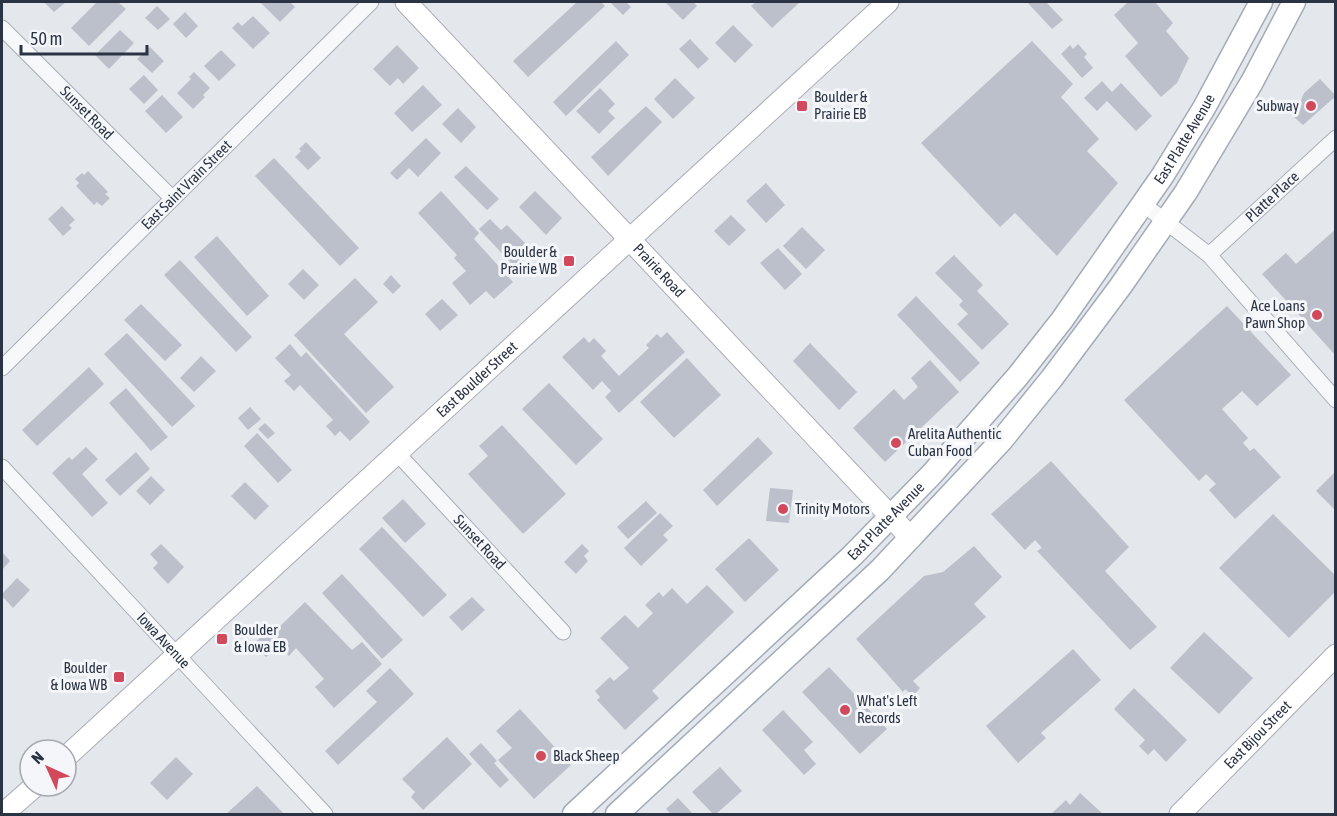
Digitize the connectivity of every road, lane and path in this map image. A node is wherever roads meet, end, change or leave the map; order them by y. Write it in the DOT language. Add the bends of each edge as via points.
graph roads {
  1 [pos="371,2"];
  2 [pos="406,2"];
  3 [pos="888,2"];
  4 [pos="1261,2"];
  5 [pos="1288,8"];
  6 [pos="2,28"];
  7 [pos="1335,138"];
  8 [pos="172,198"];
  9 [pos="1143,204"];
  10 [pos="1166,221"];
  11 [pos="629,238"];
  12 [pos="1209,255"];
  13 [pos="2,368"];
  14 [pos="1335,400"];
  15 [pos="396,452"];
  16 [pos="2,467"];
  17 [pos="891,517"];
  18 [pos="911,538"];
  19 [pos="563,632"];
  20 [pos="178,654"];
  21 [pos="1335,655"];
  22 [pos="78,746"];
  23 [pos="21,798"];
  24 [pos="3,814"];
  25 [pos="325,814"];
  26 [pos="574,814"];
  27 [pos="617,814"];
  28 [pos="1180,814"];
  1 -- 8 [label="street, East Saint Vrain Street"];
  2 -- 11 [label="street, Prairie Road"];
  3 -- 11 [label="street, East Boulder Street"];
  4 -- 9 [label="main road, East Platte Avenue" via="1204,108"];
  5 -- 10 [label="main road, East Platte Avenue" via="1247,90"];
  6 -- 8 [label="street, Sunset Road"];
  7 -- 12 [label="street, Platte Place"];
  8 -- 13 [label="street, East Saint Vrain Street"];
  9 -- 10 [label="street"];
  9 -- 17 [label="main road, East Platte Avenue" via="1018,376"];
  10 -- 12 [label="street"];
  10 -- 18 [label="main road, East Platte Avenue" via="1045,387"];
  11 -- 15 [label="street, East Boulder Street"];
  11 -- 17 [label="street, Prairie Road"];
  12 -- 14 [label="street"];
  15 -- 19 [label="street, Sunset Road"];
  15 -- 20 [label="street, East Boulder Street"];
  16 -- 20 [label="street, Iowa Avenue"];
  17 -- 18 [label="street, Prairie Road"];
  17 -- 26 [label="main road, East Platte Avenue"];
  18 -- 27 [label="main road, East Platte Avenue" via="807,640"];
  20 -- 22 [label="street, East Boulder Street"];
  20 -- 25 [label="street, Iowa Avenue"];
  21 -- 28 [label="street, East Bijou Street"];
  23 -- 24 [label="street"];
}
